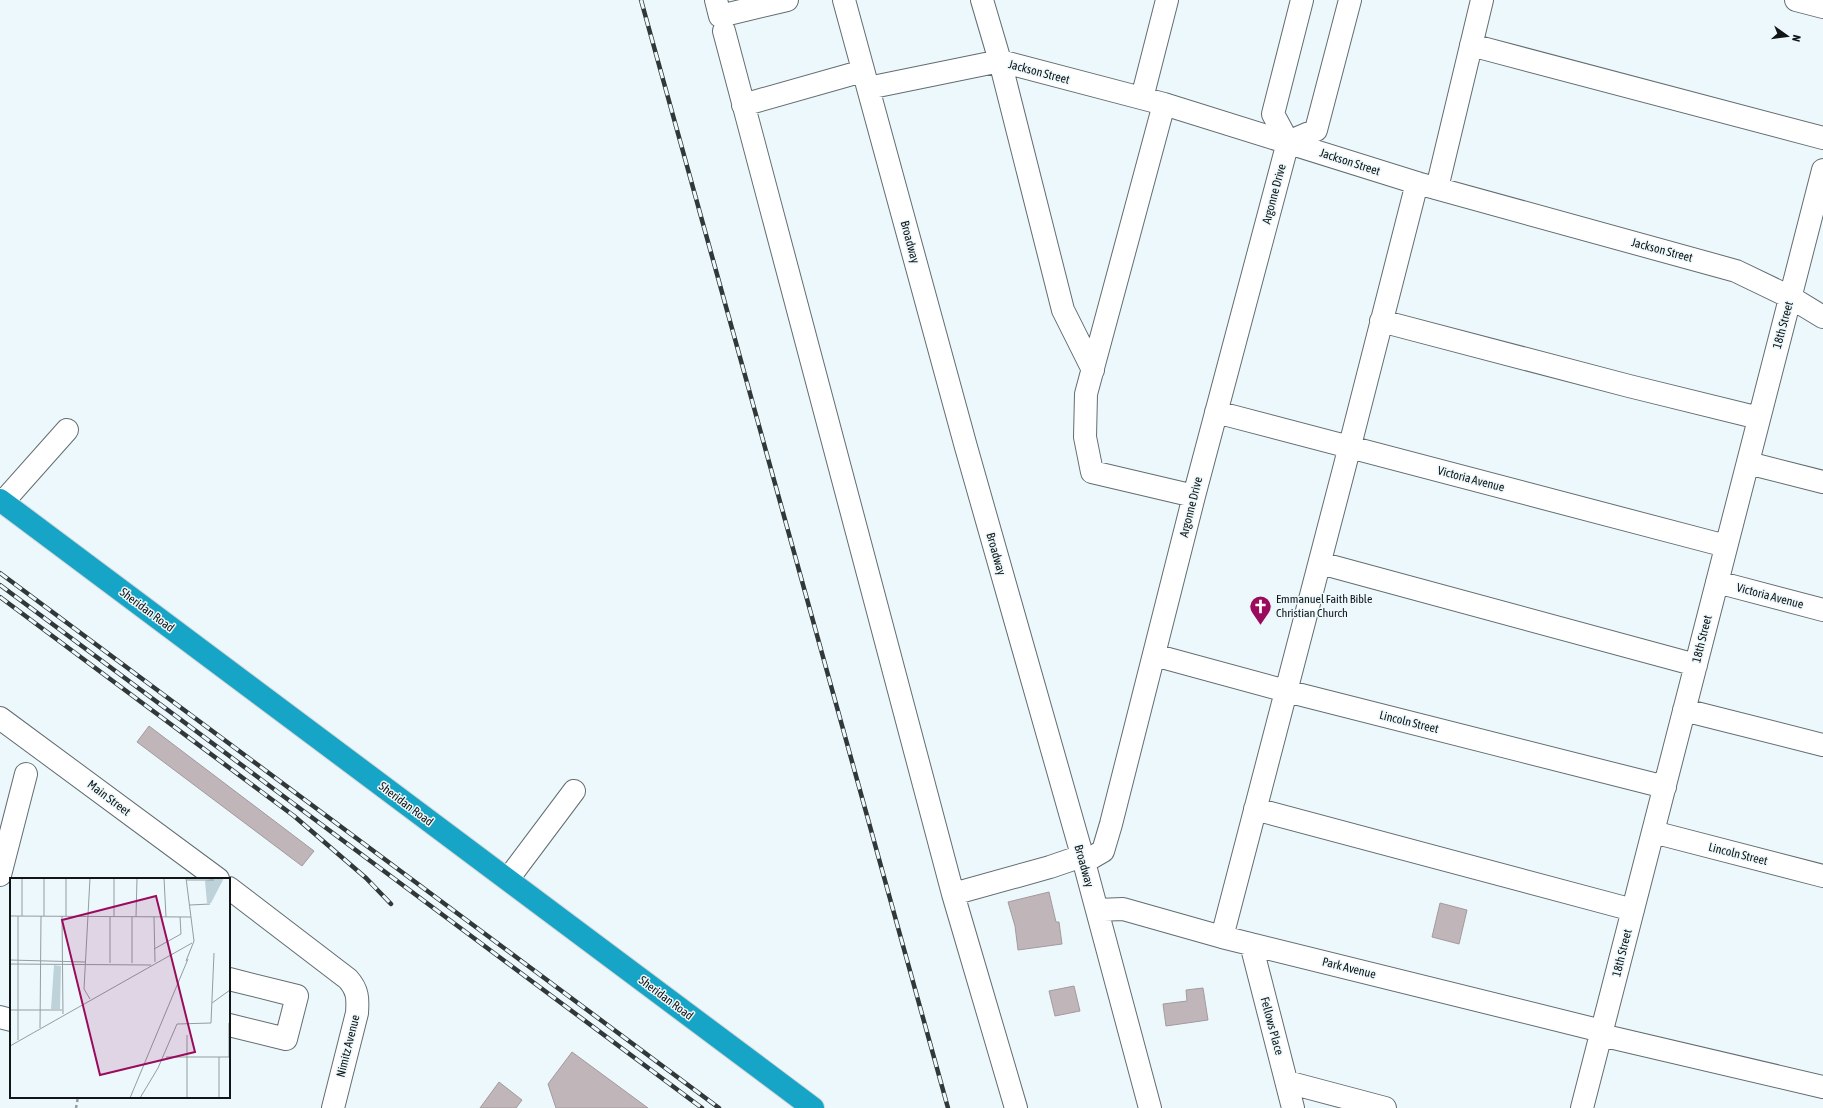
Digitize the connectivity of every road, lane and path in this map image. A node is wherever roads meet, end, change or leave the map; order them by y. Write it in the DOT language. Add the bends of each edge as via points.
graph roads {
  1 [pos="716,0"];
  2 [pos="787,0"];
  3 [pos="844,0"];
  4 [pos="982,0"];
  5 [pos="1167,0"];
  6 [pos="1302,0"];
  7 [pos="1350,0"];
  8 [pos="1482,0"];
  9 [pos="1796,0"];
  10 [pos="1823,7"];
  11 [pos="724,31"];
  12 [pos="1471,45"];
  13 [pos="1000,62"];
  14 [pos="866,79"];
  15 [pos="1142,98"];
  16 [pos="1164,104"];
  17 [pos="743,105"];
  18 [pos="1823,138"];
  19 [pos="1288,142"];
  20 [pos="1823,170"];
  21 [pos="1427,186"];
  22 [pos="1790,297"];
  23 [pos="1823,317"];
  24 [pos="1381,321"];
  25 [pos="1093,370"];
  26 [pos="1216,412"];
  27 [pos="1759,418"];
  28 [pos="66,430"];
  29 [pos="1350,447"];
  30 [pos="1748,463"];
  31 [pos="1823,482"];
  32 [pos="1194,496"];
  33 [pos="1,501"];
  34 [pos="1726,546"];
  35 [pos="1320,563"];
  36 [pos="1717,582"];
  37 [pos="1823,610"];
  38 [pos="1154,655"];
  39 [pos="1696,665"];
  40 [pos="1286,691"];
  41 [pos="1684,710"];
  42 [pos="0,718"];
  43 [pos="1823,745"];
  44 [pos="26,774"];
  45 [pos="1664,787"];
  46 [pos="574,791"];
  47 [pos="1255,809"];
  48 [pos="1653,832"];
  49 [pos="1083,859"];
  50 [pos="0,875"];
  51 [pos="1823,876"];
  52 [pos="217,878"];
  53 [pos="508,879"];
  54 [pos="230,889"];
  55 [pos="953,894"];
  56 [pos="1097,910"];
  57 [pos="1633,910"];
  58 [pos="1222,936"];
  59 [pos="1251,944"];
  60 [pos="230,978"];
  61 [pos="0,1017"];
  62 [pos="10,1020"];
  63 [pos="230,1025"];
  64 [pos="1601,1033"];
  65 [pos="1287,1082"];
  66 [pos="1823,1087"];
  67 [pos="78,1098"];
  68 [pos="335,1103"];
  69 [pos="76,1108"];
  70 [pos="813,1108"];
  71 [pos="1016,1108"];
  72 [pos="1150,1108"];
  73 [pos="1293,1108"];
  74 [pos="1385,1108"];
  75 [pos="1582,1108"];
  1 -- 2 [label="street" via="720,16"];
  3 -- 14 [label="street, Broadway"];
  4 -- 13 [label="street"];
  5 -- 15 [label="street"];
  6 -- 19 [label="street" via="1273,114"];
  7 -- 19 [label="street" via="1316,130"];
  8 -- 12 [label="street"];
  9 -- 10 [label="street"];
  11 -- 17 [label="street"];
  12 -- 18 [label="street"];
  12 -- 21 [label="street"];
  13 -- 14 [label="street, Jackson Street"];
  13 -- 15 [label="street, Jackson Street"];
  13 -- 25 [label="street" via="1063,310"];
  14 -- 17 [label="street, Jackson Street"];
  14 -- 49 [label="street, Broadway" via="966,446"];
  15 -- 16 [label="street, Jackson Street"];
  16 -- 19 [label="street, Jackson Street"];
  16 -- 25 [label="street"];
  17 -- 55 [label="street"];
  19 -- 21 [label="street, Jackson Street"];
  19 -- 26 [label="street, Argonne Drive"];
  20 -- 22 [label="street, 18th Street"];
  21 -- 22 [label="street, Jackson Street" via="1736,271"];
  21 -- 24 [label="street"];
  22 -- 23 [label="street, Jackson Street"];
  22 -- 27 [label="street, 18th Street"];
  24 -- 27 [label="street"];
  24 -- 29 [label="street"];
  25 -- 32 [label="street" via="1086,394 1085,437 1092,472"];
  26 -- 29 [label="street, Victoria Avenue"];
  26 -- 32 [label="street, Argonne Drive"];
  27 -- 30 [label="street, 18th Street"];
  28 -- 33 [label="street"];
  29 -- 34 [label="street, Victoria Avenue"];
  29 -- 35 [label="street"];
  30 -- 31 [label="street"];
  30 -- 34 [label="street, 18th Street"];
  32 -- 38 [label="street, Argonne Drive"];
  33 -- 53 [label="highway, Sheridan Road"];
  34 -- 36 [label="street, 18th Street"];
  35 -- 39 [label="street"];
  35 -- 40 [label="street"];
  36 -- 37 [label="street, Victoria Avenue"];
  36 -- 39 [label="street, 18th Street"];
  38 -- 40 [label="street, Lincoln Street"];
  38 -- 49 [label="street, Argonne Drive" via="1103,851"];
  39 -- 41 [label="street, 18th Street"];
  40 -- 45 [label="street, Lincoln Street"];
  40 -- 47 [label="street"];
  41 -- 43 [label="street"];
  41 -- 45 [label="street, 18th Street"];
  42 -- 52 [label="street, Main Street"];
  44 -- 50 [label="street"];
  45 -- 48 [label="street, 18th Street"];
  46 -- 53 [label="street"];
  47 -- 57 [label="street"];
  47 -- 58 [label="street"];
  48 -- 51 [label="street, Lincoln Street"];
  48 -- 57 [label="street, 18th Street"];
  49 -- 55 [label="street, Argonne Drive"];
  49 -- 56 [label="street, Broadway"];
  53 -- 70 [label="highway, Sheridan Road"];
  54 -- 68 [label="street, Nimitz Avenue" via="348,979 356,988 357,1013"];
  55 -- 71 [label="street"];
  56 -- 58 [label="street, Park Avenue" via="1123,909"];
  56 -- 72 [label="street, Broadway"];
  57 -- 64 [label="street, 18th Street"];
  58 -- 59 [label="street, Park Avenue"];
  59 -- 64 [label="street, Park Avenue"];
  59 -- 65 [label="street, Fellows Place"];
  60 -- 63 [label="street" via="297,996 286,1039"];
  61 -- 62 [label="street"];
  64 -- 66 [label="street, Park Avenue"];
  64 -- 75 [label="street, 18th Street"];
  65 -- 73 [label="street, Fellows Place"];
  65 -- 74 [label="street"];
  67 -- 69 [label="path"];
}
